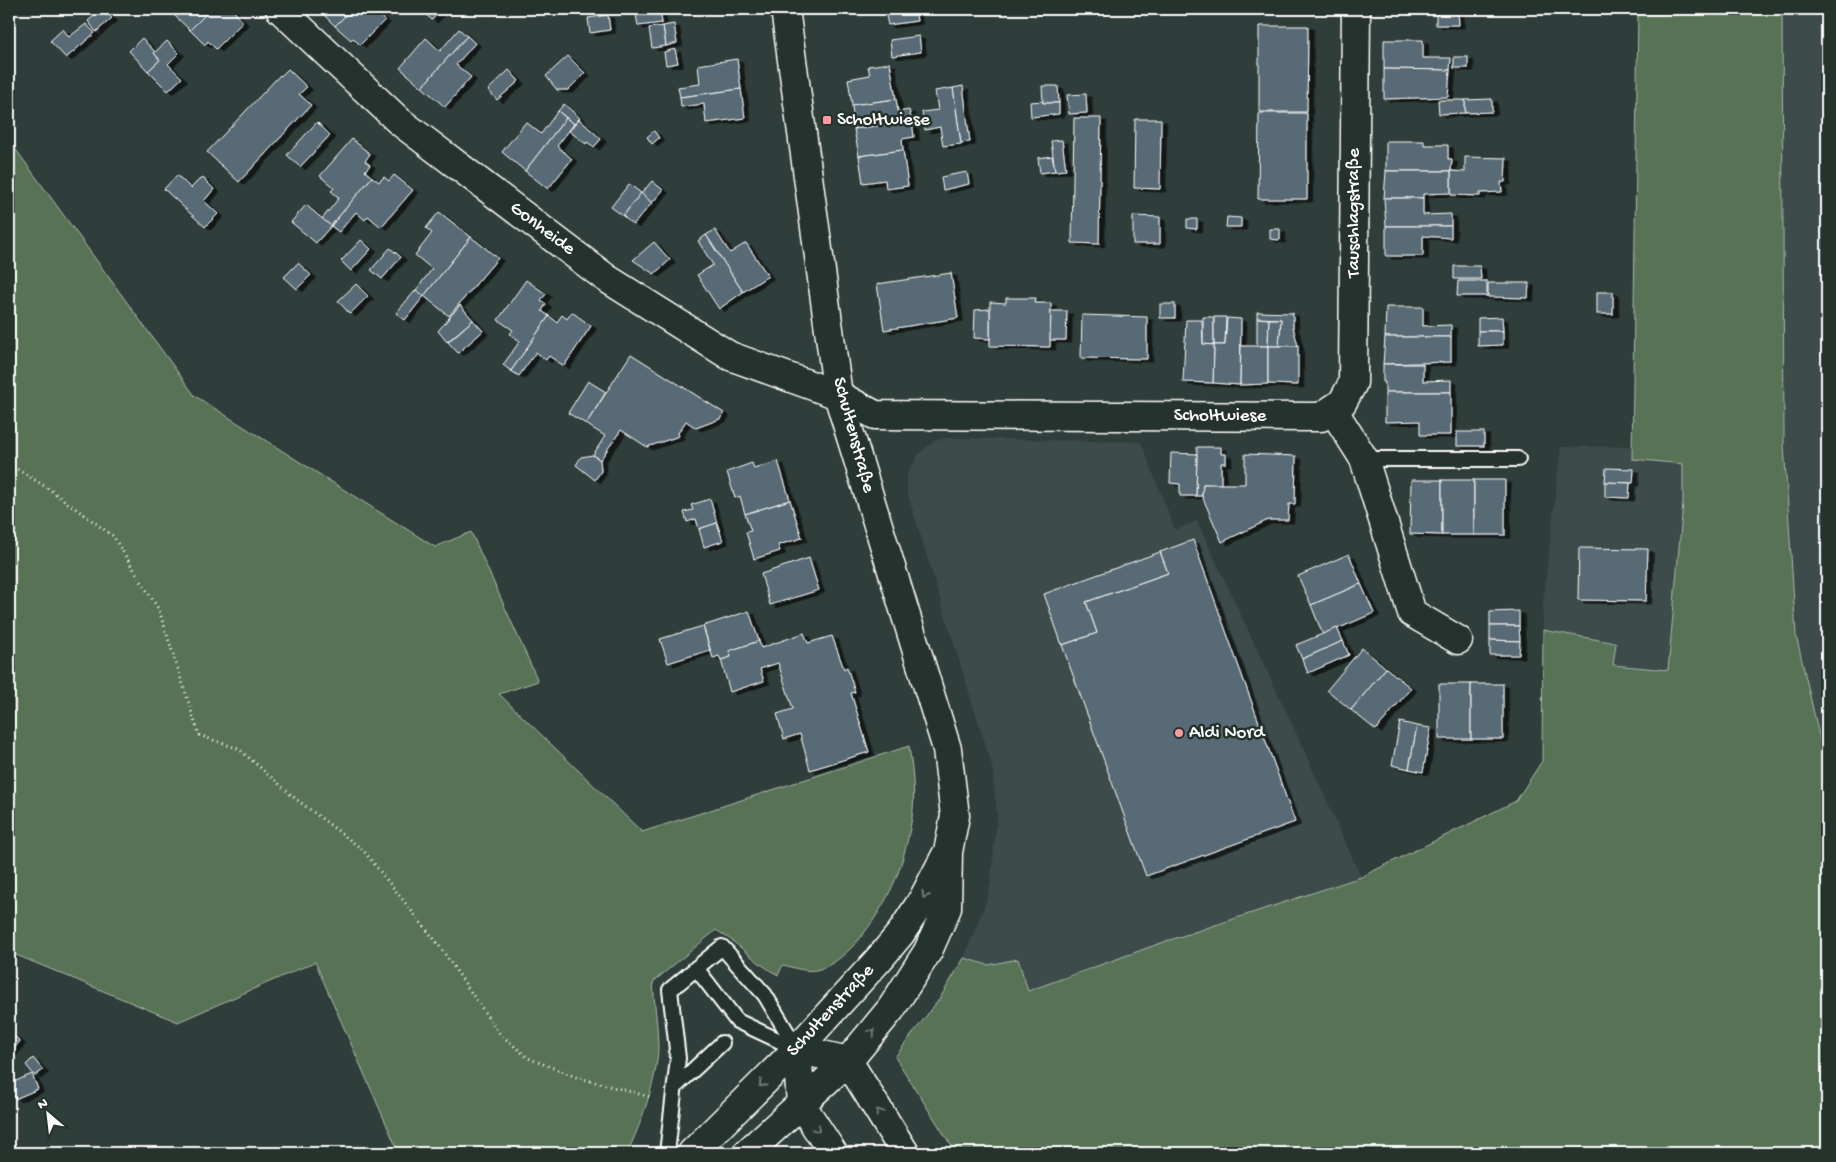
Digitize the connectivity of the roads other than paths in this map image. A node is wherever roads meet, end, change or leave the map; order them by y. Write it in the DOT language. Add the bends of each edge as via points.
graph roads {
  1 [pos="280,9"];
  2 [pos="785,9"];
  3 [pos="1356,9"];
  4 [pos="838,395"];
  5 [pos="1333,410"];
  6 [pos="1364,459"];
  7 [pos="1518,459"];
  8 [pos="1458,640"];
  9 [pos="948,852"];
  10 [pos="696,968"];
  11 [pos="722,1043"];
  12 [pos="797,1049"];
  13 [pos="848,1061"];
  14 [pos="675,1093"];
  15 [pos="801,1104"];
  16 [pos="667,1153"];
  17 [pos="692,1153"];
  18 [pos="748,1153"];
  19 [pos="833,1153"];
  20 [pos="905,1153"];
  1 -- 4 [label="street, Gonheide" via="398,121 606,278 730,356"];
  2 -- 4 [label="street, Schultenstraße"];
  3 -- 5 [label="street, Tauschlagstraße" via="1353,382 1342,403"];
  4 -- 5 [label="street, Scholtwiese" via="875,414 1321,417"];
  4 -- 9 [label="street, Schultenstraße" via="947,749 955,816"];
  5 -- 6 [label="street"];
  6 -- 7 [label="lane"];
  6 -- 8 [label="street" via="1412,613"];
  9 -- 12 [label="street, Schultenstraße, one-way" via="901,933"];
  13 -- 9 [label="street, Schultenstraße, one-way" via="891,1009 928,951 947,908"];
  10 -- 12 [label="lane" via="737,1021"];
  10 -- 12 [label="lane" via="722,947 765,995"];
  10 -- 14 [label="lane" via="670,990 678,1058"];
  11 -- 14 [label="lane"];
  12 -- 13 [label="street"];
  12 -- 15 [label="street"];
  12 -- 17 [label="street, Schultenstraße, one-way"];
  13 -- 15 [label="street, Schultenstraße"];
  20 -- 13 [label="street, one-way"];
  14 -- 16 [label="lane"];
  15 -- 18 [label="street, Schultenstraße"];
  15 -- 19 [label="street, one-way"];
}
